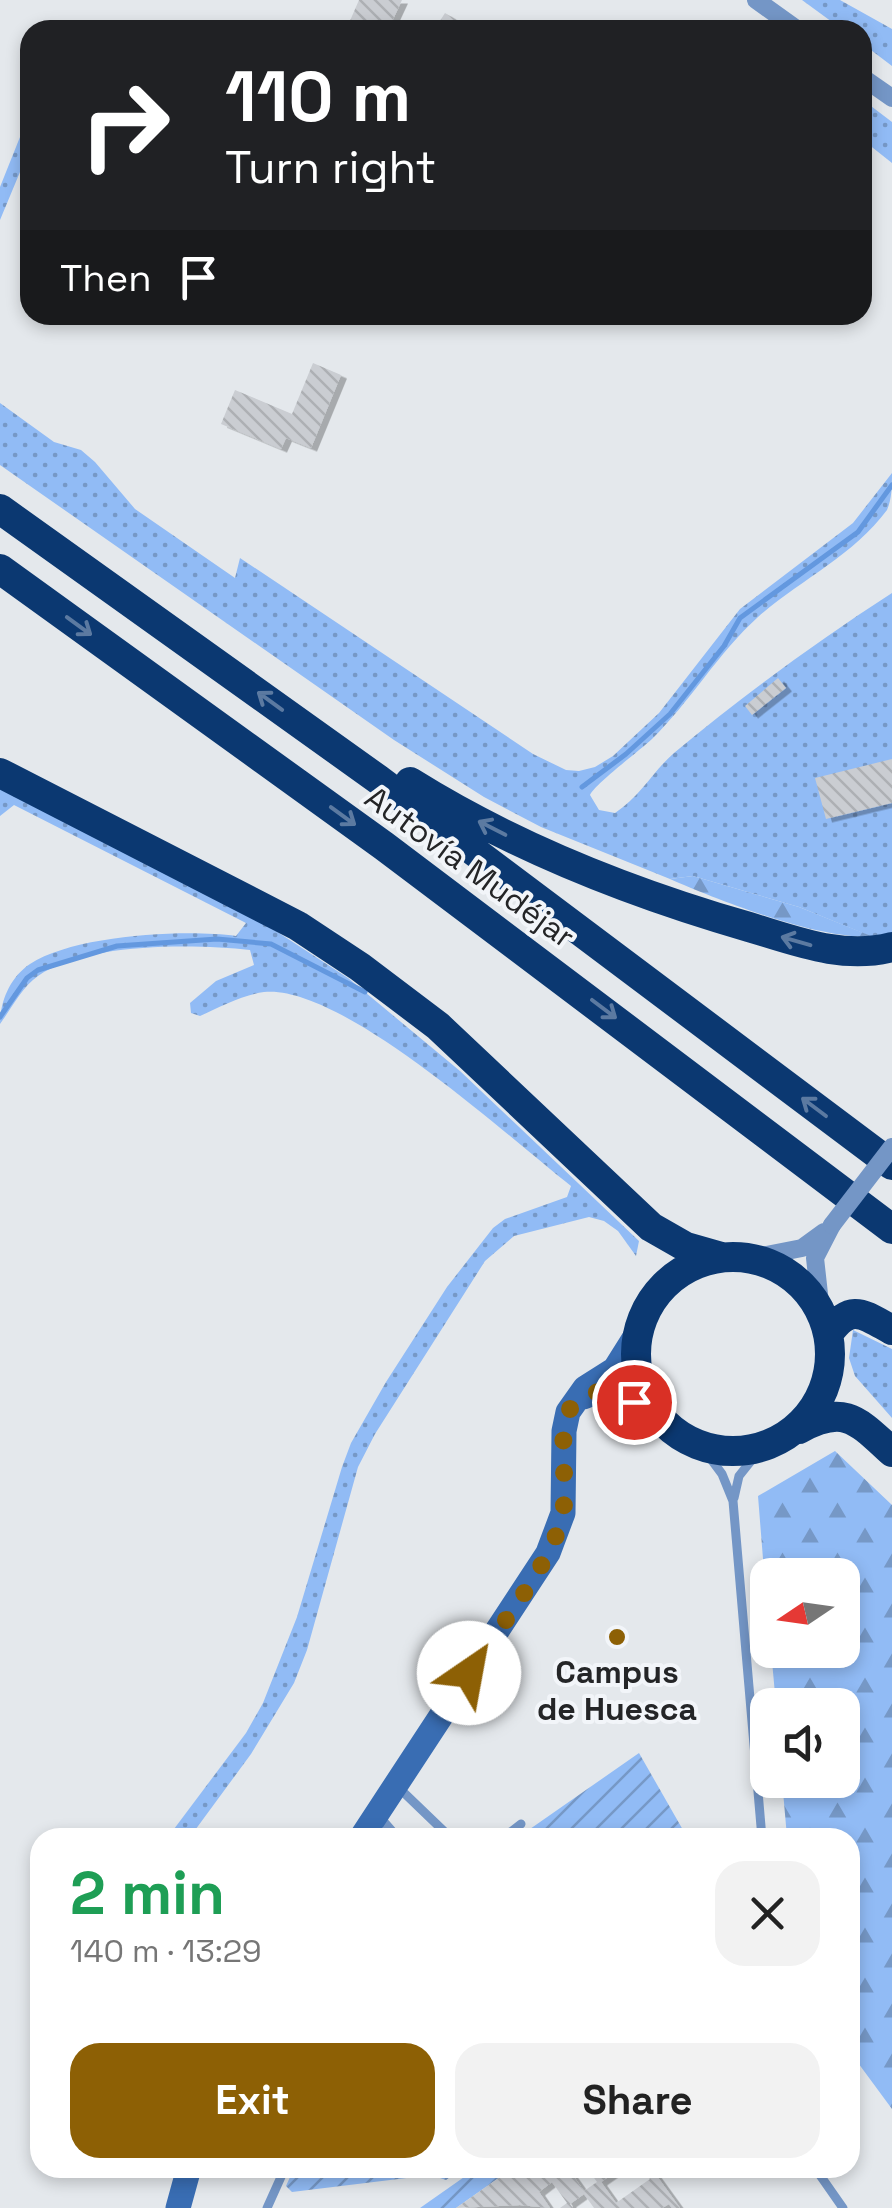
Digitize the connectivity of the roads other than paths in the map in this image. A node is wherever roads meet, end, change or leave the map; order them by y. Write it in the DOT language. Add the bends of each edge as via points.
graph roads {
  1 [pos="756,0"];
  2 [pos="784,20"];
  3 [pos="0,508"];
  4 [pos="0,569"];
  5 [pos="349,758"];
  6 [pos="0,773"];
  7 [pos="892,947"];
  8 [pos="892,1147"];
  9 [pos="892,1166"];
  10 [pos="832,1225"];
  11 [pos="651,1227"];
  12 [pos="892,1229"];
  13 [pos="720,1257"];
  14 [pos="751,1258"];
  15 [pos="660,1290"];
  16 [pos="892,1330"];
  17 [pos="637,1334"];
  18 [pos="826,1335"];
  19 [pos="572,1405"];
  20 [pos="673,1431"];
  21 [pos="775,1441"];
  22 [pos="702,1446"];
  23 [pos="892,1448"];
  24 [pos="734,1501"];
  25 [pos="394,1785"];
  26 [pos="377,1812"];
  27 [pos="521,1824"];
  28 [pos="367,1828"];
  29 [pos="390,1828"];
  30 [pos="440,1828"];
  31 [pos="516,1828"];
  32 [pos="761,1828"];
  33 [pos="186,2178"];
  34 [pos="280,2178"];
  35 [pos="821,2178"];
  36 [pos="178,2208"];
  37 [pos="267,2208"];
  38 [pos="843,2208"];
  1 -- 2 [label="street"];
  5 -- 3 [label="highway, Autovía Mudéjar, one-way"];
  4 -- 12 [label="highway, Autovía Mudéjar, one-way" via="399,857"];
  7 -- 5 [label="highway, one-way" via="832,950 690,910 507,835 382,763"];
  9 -- 5 [label="highway, Autovía Mudéjar, one-way"];
  6 -- 11 [label="highway" via="298,926 360,966 438,1026"];
  8 -- 10 [label="street, bridge"];
  10 -- 14 [label="street" via="802,1248"];
  10 -- 18 [label="street" via="815,1258"];
  11 -- 13 [label="highway"];
  11 -- 15 [label="highway" via="662,1259"];
  13 -- 14 [label="highway"];
  13 -- 15 [label="highway" via="694,1264"];
  14 -- 18 [label="highway" via="793,1276"];
  15 -- 17 [label="highway"];
  16 -- 18 [label="highway" via="853,1313"];
  17 -- 19 [label="street" via="615,1369 584,1388"];
  17 -- 20 [label="highway" via="641,1388"];
  18 -- 21 [label="highway" via="817,1403"];
  18 -- 23 [label="highway" via="839,1385"];
  19 -- 20 [label="street" via="610,1389"];
  19 -- 25 [label="street" via="564,1431 563,1514 554,1541"];
  20 -- 22 [label="highway"];
  21 -- 22 [label="highway" via="732,1452"];
  21 -- 23 [label="highway" via="819,1418 844,1416"];
  21 -- 24 [label="lane" via="739,1476"];
  22 -- 24 [label="lane"];
  24 -- 32 [label="lane"];
  25 -- 26 [label="street"];
  25 -- 30 [label="lane"];
  26 -- 28 [label="street"];
  26 -- 29 [label="lane"];
  27 -- 31 [label="lane"];
  33 -- 36 [label="street"];
  34 -- 37 [label="lane"];
  35 -- 38 [label="lane"];
}
